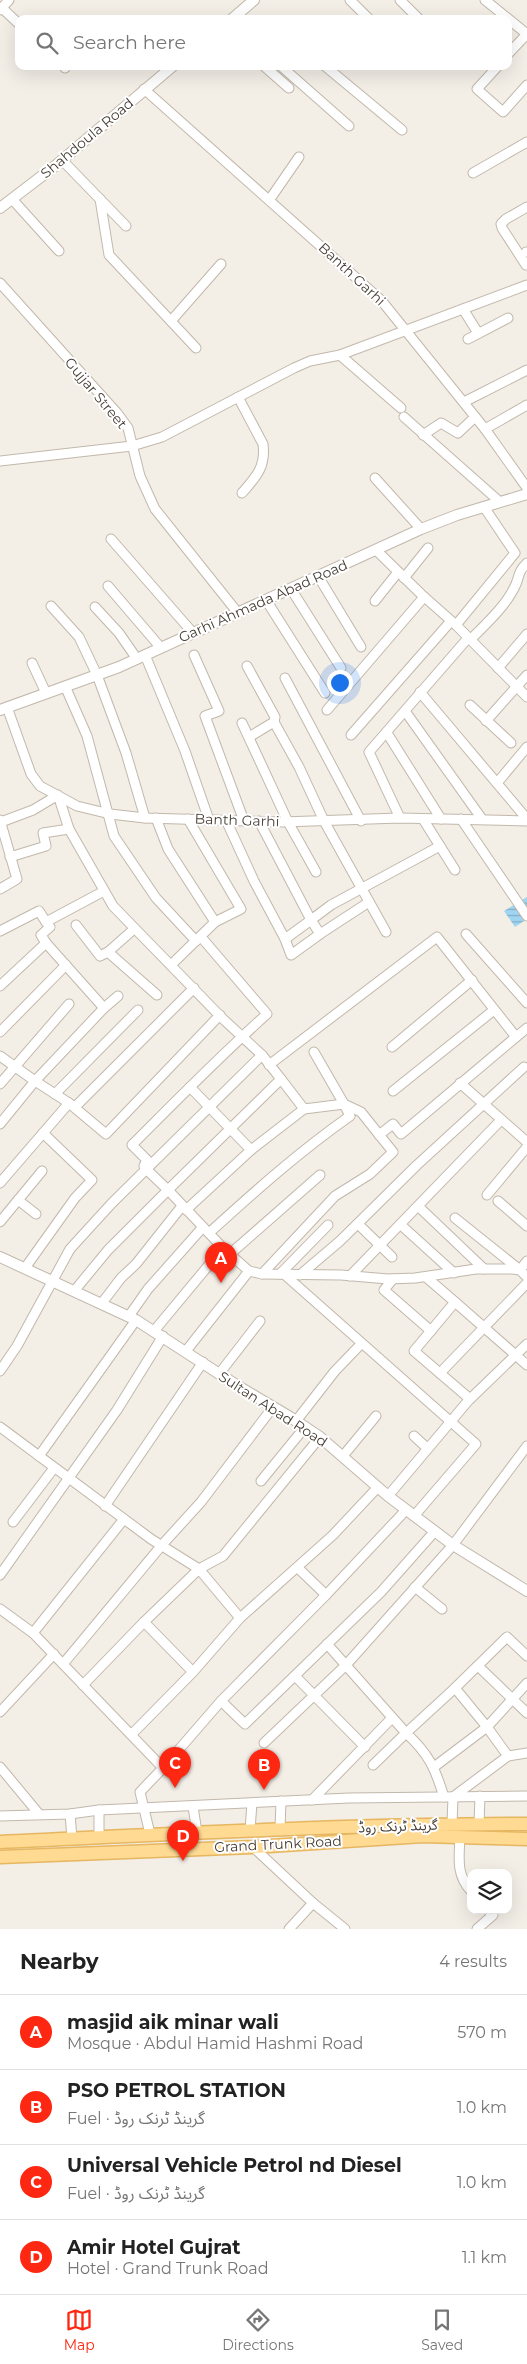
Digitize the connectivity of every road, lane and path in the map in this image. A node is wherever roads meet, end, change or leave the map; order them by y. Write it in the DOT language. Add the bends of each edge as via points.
graph roads {
  1 [pos="9,0"];
  2 [pos="254,0"];
  3 [pos="350,0"];
  4 [pos="400,0"];
  5 [pos="485,0"];
  6 [pos="1,9"];
  7 [pos="237,15"];
  8 [pos="365,15"];
  9 [pos="415,15"];
  10 [pos="504,15"];
  11 [pos="15,21"];
  12 [pos="512,22"];
  13 [pos="527,34"];
  14 [pos="512,50"];
  15 [pos="168,70"];
  16 [pos="269,70"];
  17 [pos="285,70"];
  18 [pos="330,70"];
  19 [pos="494,70"];
  20 [pos="527,85"];
  21 [pos="289,88"];
  22 [pos="144,89"];
  23 [pos="348,126"];
  24 [pos="402,130"];
  25 [pos="527,142"];
  26 [pos="299,157"];
  27 [pos="62,160"];
  28 [pos="473,173"];
  29 [pos="100,198"];
  30 [pos="270,199"];
  31 [pos="12,200"];
  32 [pos="527,207"];
  33 [pos="0,208"];
  34 [pos="126,226"];
  35 [pos="59,252"];
  36 [pos="222,264"];
  37 [pos="526,265"];
  38 [pos="0,283"];
  39 [pos="527,286"];
  40 [pos="464,309"];
  41 [pos="508,318"];
  42 [pos="171,321"];
  43 [pos="406,330"];
  44 [pos="478,333"];
  45 [pos="468,339"];
  46 [pos="196,348"];
  47 [pos="340,355"];
  48 [pos="527,370"];
  49 [pos="238,397"];
  50 [pos="464,402"];
  51 [pos="527,405"];
  52 [pos="475,416"];
  53 [pos="485,429"];
  54 [pos="423,435"];
  55 [pos="132,446"];
  56 [pos="0,460"];
  57 [pos="374,478"];
  58 [pos="527,488"];
  59 [pos="242,493"];
  60 [pos="527,494"];
  61 [pos="500,502"];
  62 [pos="484,507"];
  63 [pos="421,529"];
  64 [pos="111,540"];
  65 [pos="428,548"];
  66 [pos="376,550"];
  67 [pos="527,564"];
  68 [pos="401,575"];
  69 [pos="318,576"];
  70 [pos="108,586"];
  71 [pos="290,589"];
  72 [pos="424,597"];
  73 [pos="266,600"];
  74 [pos="375,602"];
  75 [pos="51,606"];
  76 [pos="95,607"];
  77 [pos="238,613"];
  78 [pos="454,623"];
  79 [pos="193,633"];
  80 [pos="527,634"];
  81 [pos="469,639"];
  82 [pos="362,647"];
  83 [pos="161,648"];
  84 [pos="194,656"];
  85 [pos="141,657"];
  86 [pos="32,663"];
  87 [pos="247,666"];
  88 [pos="341,668"];
  89 [pos="498,668"];
  90 [pos="97,675"];
  91 [pos="527,676"];
  92 [pos="285,678"];
  93 [pos="64,686"];
  94 [pos="517,687"];
  95 [pos="420,692"];
  96 [pos="46,693"];
  97 [pos="325,693"];
  98 [pos="527,697"];
  99 [pos="470,705"];
  100 [pos="3,706"];
  101 [pos="327,710"];
  102 [pos="405,712"];
  103 [pos="486,721"];
  104 [pos="242,722"];
  105 [pos="274,722"];
  106 [pos="387,733"];
  107 [pos="350,735"];
  108 [pos="249,737"];
  109 [pos="511,743"];
  110 [pos="527,749"];
  111 [pos="497,783"];
  112 [pos="58,795"];
  113 [pos="110,814"];
  114 [pos="145,818"];
  115 [pos="156,818"];
  116 [pos="400,818"];
  117 [pos="188,819"];
  118 [pos="423,819"];
  119 [pos="441,819"];
  120 [pos="461,819"];
  121 [pos="209,820"];
  122 [pos="226,820"];
  123 [pos="362,820"];
  124 [pos="482,820"];
  125 [pos="527,820"];
  126 [pos="0,821"];
  127 [pos="244,821"];
  128 [pos="259,821"];
  129 [pos="324,821"];
  130 [pos="288,822"];
  131 [pos="69,829"];
  132 [pos="440,846"];
  133 [pos="10,857"];
  134 [pos="455,870"];
  135 [pos="316,872"];
  136 [pos="0,888"];
  137 [pos="362,888"];
  138 [pos="104,891"];
  139 [pos="369,902"];
  140 [pos="527,916"];
  141 [pos="311,920"];
  142 [pos="46,922"];
  143 [pos="215,922"];
  144 [pos="76,925"];
  145 [pos="134,929"];
  146 [pos="0,931"];
  147 [pos="386,932"];
  148 [pos="320,934"];
  149 [pos="466,934"];
  150 [pos="198,939"];
  151 [pos="285,939"];
  152 [pos="46,943"];
  153 [pos="108,952"];
  154 [pos="66,965"];
  155 [pos="171,965"];
  156 [pos="472,980"];
  157 [pos="0,986"];
  158 [pos="194,988"];
  159 [pos="157,995"];
  160 [pos="118,996"];
  161 [pos="527,1002"];
  162 [pos="69,1004"];
  163 [pos="104,1008"];
  164 [pos="138,1010"];
  165 [pos="494,1010"];
  166 [pos="220,1015"];
  167 [pos="527,1028"];
  168 [pos="0,1032"];
  169 [pos="243,1036"];
  170 [pos="516,1037"];
  171 [pos="392,1047"];
  172 [pos="314,1052"];
  173 [pos="0,1056"];
  174 [pos="262,1056"];
  175 [pos="269,1064"];
  176 [pos="14,1066"];
  177 [pos="524,1067"];
  178 [pos="281,1079"];
  179 [pos="35,1081"];
  180 [pos="460,1083"];
  181 [pos="0,1084"];
  182 [pos="190,1087"];
  183 [pos="394,1091"];
  184 [pos="55,1094"];
  185 [pos="344,1104"];
  186 [pos="72,1105"];
  187 [pos="484,1105"];
  188 [pos="210,1106"];
  189 [pos="304,1109"];
  190 [pos="501,1120"];
  191 [pos="0,1124"];
  192 [pos="231,1128"];
  193 [pos="43,1133"];
  194 [pos="379,1135"];
  195 [pos="527,1142"];
  196 [pos="527,1147"];
  197 [pos="251,1150"];
  198 [pos="146,1170"];
  199 [pos="42,1171"];
  200 [pos="320,1175"];
  201 [pos="0,1183"];
  202 [pos="168,1190"];
  203 [pos="487,1195"];
  204 [pos="18,1200"];
  205 [pos="498,1201"];
  206 [pos="419,1207"];
  207 [pos="184,1208"];
  208 [pos="36,1214"];
  209 [pos="455,1218"];
  210 [pos="0,1222"];
  211 [pos="358,1224"];
  212 [pos="328,1225"];
  213 [pos="401,1225"];
  214 [pos="527,1226"];
  215 [pos="206,1230"];
  216 [pos="381,1246"];
  217 [pos="227,1251"];
  218 [pos="392,1256"];
  219 [pos="2,1261"];
  220 [pos="527,1261"];
  221 [pos="25,1268"];
  222 [pos="484,1269"];
  223 [pos="520,1270"];
  224 [pos="250,1271"];
  225 [pos="454,1273"];
  226 [pos="262,1274"];
  227 [pos="283,1275"];
  228 [pos="300,1275"];
  229 [pos="350,1276"];
  230 [pos="426,1277"];
  231 [pos="527,1277"];
  232 [pos="393,1279"];
  233 [pos="52,1280"];
  234 [pos="527,1283"];
  235 [pos="76,1290"];
  236 [pos="455,1302"];
  237 [pos="102,1303"];
  238 [pos="133,1318"];
  239 [pos="260,1321"];
  240 [pos="484,1327"];
  241 [pos="431,1331"];
  242 [pos="159,1334"];
  243 [pos="361,1344"];
  244 [pos="527,1344"];
  245 [pos="186,1351"];
  246 [pos="516,1355"];
  247 [pos="203,1362"];
  248 [pos="527,1365"];
  249 [pos="0,1371"];
  250 [pos="440,1373"];
  251 [pos="219,1374"];
  252 [pos="470,1399"];
  253 [pos="272,1407"];
  254 [pos="376,1416"];
  255 [pos="451,1420"];
  256 [pos="301,1424"];
  257 [pos="0,1427"];
  258 [pos="414,1436"];
  259 [pos="320,1437"];
  260 [pos="527,1446"];
  261 [pos="427,1448"];
  262 [pos="39,1456"];
  263 [pos="343,1456"];
  264 [pos="54,1468"];
  265 [pos="68,1479"];
  266 [pos="261,1481"];
  267 [pos="378,1487"];
  268 [pos="388,1496"];
  269 [pos="105,1506"];
  270 [pos="410,1513"];
  271 [pos="124,1519"];
  272 [pos="12,1522"];
  273 [pos="435,1532"];
  274 [pos="453,1545"];
  275 [pos="160,1546"];
  276 [pos="298,1568"];
  277 [pos="199,1569"];
  278 [pos="0,1575"];
  279 [pos="415,1587"];
  280 [pos="527,1591"];
  281 [pos="326,1595"];
  282 [pos="0,1609"];
  283 [pos="442,1610"];
  284 [pos="240,1618"];
  285 [pos="144,1622"];
  286 [pos="33,1633"];
  287 [pos="327,1644"];
  288 [pos="54,1654"];
  289 [pos="527,1656"];
  290 [pos="63,1664"];
  291 [pos="346,1665"];
  292 [pos="478,1666"];
  293 [pos="193,1672"];
  294 [pos="295,1676"];
  295 [pos="527,1683"];
  296 [pos="83,1685"];
  297 [pos="456,1688"];
  298 [pos="313,1696"];
  299 [pos="513,1699"];
  300 [pos="221,1701"];
  301 [pos="0,1710"];
  302 [pos="527,1713"];
  303 [pos="392,1718"];
  304 [pos="487,1727"];
  305 [pos="132,1734"];
  306 [pos="406,1734"];
  307 [pos="264,1743"];
  308 [pos="365,1747"];
  309 [pos="527,1753"];
  310 [pos="508,1756"];
  311 [pos="373,1765"];
  312 [pos="0,1767"];
  313 [pos="434,1767"];
  314 [pos="163,1768"];
  315 [pos="480,1796"];
  316 [pos="527,1796"];
  317 [pos="448,1797"];
  318 [pos="312,1800"];
  319 [pos="282,1801"];
  320 [pos="252,1803"];
  321 [pos="193,1807"];
  322 [pos="145,1809"];
  323 [pos="99,1810"];
  324 [pos="39,1814"];
  325 [pos="70,1814"];
  326 [pos="0,1816"];
  327 [pos="452,1824"];
  328 [pos="480,1824"];
  329 [pos="527,1824"];
  330 [pos="280,1829"];
  331 [pos="250,1830"];
  332 [pos="197,1832"];
  333 [pos="150,1834"];
  334 [pos="100,1837"];
  335 [pos="460,1837"];
  336 [pos="481,1837"];
  337 [pos="72,1838"];
  338 [pos="527,1838"];
  339 [pos="16,1841"];
  340 [pos="0,1842"];
  341 [pos="253,1847"];
  342 [pos="0,1858"];
  343 [pos="18,1858"];
  344 [pos="467,1885"];
  345 [pos="313,1903"];
  346 [pos="492,1914"];
  347 [pos="289,1929"];
  348 [pos="345,1929"];
  349 [pos="477,1929"];
  1 -- 6 [label="street"];
  2 -- 7 [label="street"];
  3 -- 8 [label="street"];
  4 -- 9 [label="street"];
  5 -- 10 [label="street"];
  6 -- 11 [label="street"];
  12 -- 13 [label="street"];
  13 -- 14 [label="street"];
  15 -- 22 [label="street, Shahdoula Road"];
  16 -- 21 [label="street"];
  17 -- 23 [label="street"];
  18 -- 24 [label="street"];
  19 -- 20 [label="street" via="477,89 503,112"];
  22 -- 27 [label="street, Shahdoula Road"];
  22 -- 30 [label="street, Banth Garhi"];
  25 -- 28 [label="street"];
  26 -- 30 [label="street"];
  27 -- 29 [label="street"];
  27 -- 31 [label="street, Shahdoula Road"];
  29 -- 34 [label="street"];
  29 -- 42 [label="street" via="109,255"];
  30 -- 43 [label="street, Banth Garhi" via="381,300"];
  31 -- 33 [label="street, Shahdoula Road"];
  31 -- 35 [label="street"];
  32 -- 37 [label="street" via="502,224"];
  36 -- 42 [label="street"];
  38 -- 55 [label="street, Gujjar Street" via="117,413 128,428"];
  39 -- 40 [label="street"];
  40 -- 43 [label="street"];
  40 -- 44 [label="street"];
  41 -- 44 [label="street"];
  42 -- 46 [label="street"];
  43 -- 47 [label="street"];
  43 -- 50 [label="street, Banth Garhi"];
  44 -- 45 [label="street"];
  47 -- 49 [label="street" via="310,361"];
  47 -- 54 [label="street"];
  48 -- 50 [label="street"];
  49 -- 55 [label="street" via="162,437"];
  49 -- 59 [label="street" via="263,444 264,452 261,471"];
  50 -- 52 [label="street, Banth Garhi"];
  51 -- 53 [label="street"];
  52 -- 53 [label="street, Banth Garhi"];
  52 -- 54 [label="street" via="458,433 441,423"];
  53 -- 58 [label="street, Banth Garhi"];
  54 -- 61 [label="street"];
  55 -- 56 [label="street"];
  55 -- 77 [label="street, Gujjar Street" via="146,492 155,509"];
  57 -- 63 [label="street"];
  60 -- 61 [label="street, Garhi Ahmada Abad Road"];
  61 -- 62 [label="street, Garhi Ahmada Abad Road"];
  62 -- 63 [label="street, Garhi Ahmada Abad Road"];
  62 -- 78 [label="street" via="515,553"];
  63 -- 66 [label="street, Garhi Ahmada Abad Road"];
  64 -- 79 [label="street"];
  65 -- 68 [label="street"];
  66 -- 68 [label="street"];
  66 -- 69 [label="street, Garhi Ahmada Abad Road"];
  67 -- 81 [label="street" via="519,571 516,584 493,618"];
  68 -- 72 [label="street"];
  68 -- 74 [label="street"];
  69 -- 71 [label="street, Garhi Ahmada Abad Road"];
  69 -- 82 [label="street"];
  70 -- 83 [label="street"];
  71 -- 73 [label="street, Garhi Ahmada Abad Road"];
  71 -- 88 [label="street"];
  72 -- 78 [label="street"];
  72 -- 101 [label="street"];
  73 -- 77 [label="street, Garhi Ahmada Abad Road"];
  73 -- 97 [label="street"];
  75 -- 90 [label="street" via="79,637"];
  76 -- 85 [label="street"];
  77 -- 79 [label="street, Garhi Ahmada Abad Road"];
  78 -- 81 [label="street"];
  78 -- 107 [label="street"];
  79 -- 83 [label="street, Garhi Ahmada Abad Road"];
  80 -- 89 [label="street"];
  81 -- 89 [label="street"];
  81 -- 95 [label="street"];
  83 -- 85 [label="street, Garhi Ahmada Abad Road"];
  84 -- 127 [label="street" via="219,711 206,716"];
  85 -- 90 [label="street, Garhi Ahmada Abad Road"];
  85 -- 121 [label="street" via="185,751"];
  86 -- 96 [label="street"];
  87 -- 105 [label="street" via="275,717"];
  89 -- 94 [label="street"];
  90 -- 93 [label="street, Garhi Ahmada Abad Road"];
  90 -- 114 [label="street" via="126,753"];
  91 -- 94 [label="street"];
  92 -- 123 [label="street"];
  93 -- 96 [label="street, Garhi Ahmada Abad Road"];
  93 -- 113 [label="street" via="87,736"];
  94 -- 98 [label="street"];
  94 -- 103 [label="street"];
  95 -- 102 [label="street"];
  95 -- 111 [label="street"];
  96 -- 100 [label="street, Garhi Ahmada Abad Road"];
  99 -- 103 [label="street"];
  100 -- 112 [label="street, Banth Garhi" via="31,774 40,786"];
  102 -- 106 [label="street"];
  102 -- 124 [label="street"];
  103 -- 109 [label="street"];
  104 -- 108 [label="street"];
  105 -- 108 [label="street"];
  105 -- 129 [label="street"];
  106 -- 116 [label="street" via="369,752"];
  106 -- 119 [label="street"];
  108 -- 130 [label="street"];
  110 -- 111 [label="street"];
  111 -- 125 [label="street"];
  112 -- 113 [label="street, Banth Garhi" via="77,806"];
  112 -- 126 [label="street" via="33,810"];
  112 -- 131 [label="street"];
  113 -- 114 [label="street, Banth Garhi"];
  113 -- 150 [label="street" via="114,836 156,898"];
  114 -- 115 [label="street, Banth Garhi"];
  115 -- 117 [label="street, Banth Garhi"];
  115 -- 143 [label="street" via="168,849"];
  116 -- 118 [label="street, Banth Garhi"];
  116 -- 123 [label="street, Banth Garhi"];
  117 -- 121 [label="street, Banth Garhi"];
  117 -- 143 [label="street" via="242,909"];
  118 -- 119 [label="street, Banth Garhi"];
  118 -- 132 [label="street"];
  119 -- 120 [label="street, Banth Garhi"];
  120 -- 124 [label="street, Banth Garhi"];
  120 -- 140 [label="street"];
  121 -- 122 [label="street, Banth Garhi"];
  122 -- 127 [label="street, Banth Garhi"];
  122 -- 151 [label="street"];
  123 -- 129 [label="street, Banth Garhi"];
  124 -- 125 [label="street, Banth Garhi"];
  126 -- 133 [label="street"];
  127 -- 128 [label="street, Banth Garhi"];
  128 -- 130 [label="street, Banth Garhi"];
  128 -- 141 [label="street"];
  129 -- 130 [label="street, Banth Garhi"];
  129 -- 137 [label="street"];
  130 -- 135 [label="street"];
  131 -- 133 [label="street" via="43,832 46,846"];
  131 -- 138 [label="street"];
  132 -- 134 [label="street"];
  132 -- 137 [label="street"];
  133 -- 136 [label="street" via="17,879"];
  137 -- 139 [label="street"];
  137 -- 141 [label="street"];
  138 -- 142 [label="street"];
  138 -- 145 [label="street"];
  139 -- 147 [label="street"];
  139 -- 148 [label="street"];
  141 -- 148 [label="street"];
  141 -- 151 [label="street"];
  142 -- 146 [label="street" via="39,911"];
  142 -- 152 [label="street" via="50,927 41,935"];
  143 -- 150 [label="street"];
  144 -- 153 [label="street" via="100,956"];
  145 -- 153 [label="street"];
  145 -- 155 [label="street"];
  148 -- 151 [label="street" via="292,955"];
  149 -- 161 [label="street"];
  150 -- 155 [label="street"];
  150 -- 169 [label="street" via="267,1014"];
  152 -- 154 [label="street"];
  152 -- 157 [label="street"];
  153 -- 159 [label="street"];
  154 -- 163 [label="street"];
  154 -- 168 [label="street"];
  155 -- 158 [label="street"];
  156 -- 165 [label="street"];
  156 -- 171 [label="street"];
  156 -- 175 [label="street" via="437,937"];
  158 -- 166 [label="street"];
  158 -- 186 [label="street"];
  160 -- 163 [label="street"];
  162 -- 176 [label="street"];
  163 -- 179 [label="street"];
  164 -- 184 [label="street"];
  165 -- 170 [label="street"];
  165 -- 183 [label="street"];
  166 -- 169 [label="street"];
  166 -- 186 [label="street" via="106,1134"];
  167 -- 170 [label="street"];
  169 -- 174 [label="street"];
  169 -- 182 [label="street"];
  170 -- 180 [label="street"];
  172 -- 185 [label="street"];
  173 -- 176 [label="street"];
  174 -- 175 [label="street"];
  174 -- 188 [label="street"];
  175 -- 178 [label="street"];
  176 -- 179 [label="street"];
  176 -- 181 [label="street"];
  177 -- 187 [label="street"];
  178 -- 189 [label="street"];
  178 -- 192 [label="street"];
  179 -- 184 [label="street"];
  179 -- 191 [label="street"];
  180 -- 187 [label="street"];
  180 -- 194 [label="street" via="401,1134 393,1124"];
  182 -- 188 [label="street"];
  182 -- 198 [label="street" via="132,1145 148,1160 144,1166"];
  184 -- 186 [label="street"];
  185 -- 189 [label="street"];
  185 -- 194 [label="street" via="361,1112"];
  185 -- 215 [label="street" via="350,1116"];
  186 -- 193 [label="street"];
  187 -- 190 [label="street"];
  187 -- 211 [label="street"];
  188 -- 192 [label="street"];
  188 -- 198 [label="street"];
  189 -- 197 [label="street"];
  190 -- 195 [label="street"];
  190 -- 206 [label="street"];
  192 -- 197 [label="street"];
  192 -- 202 [label="street"];
  193 -- 201 [label="street"];
  193 -- 221 [label="street" via="92,1180 75,1198"];
  194 -- 226 [label="street" via="393,1152 370,1174 335,1196"];
  196 -- 203 [label="street"];
  197 -- 207 [label="street"];
  198 -- 202 [label="street"];
  198 -- 233 [label="street" via="70,1249"];
  199 -- 204 [label="street"];
  200 -- 217 [label="street"];
  202 -- 207 [label="street"];
  202 -- 235 [label="street" via="108,1250"];
  204 -- 208 [label="street"];
  204 -- 210 [label="street"];
  205 -- 214 [label="street"];
  206 -- 213 [label="street"];
  206 -- 222 [label="street"];
  207 -- 215 [label="street"];
  207 -- 237 [label="street"];
  209 -- 223 [label="street"];
  211 -- 216 [label="street"];
  211 -- 228 [label="street"];
  212 -- 227 [label="street"];
  213 -- 216 [label="street"];
  213 -- 225 [label="street"];
  215 -- 217 [label="street"];
  215 -- 238 [label="street" via="148,1289"];
  216 -- 218 [label="street"];
  216 -- 229 [label="street"];
  217 -- 224 [label="street"];
  217 -- 242 [label="street"];
  219 -- 221 [label="street, Sultan Abad Road"];
  220 -- 223 [label="street"];
  221 -- 233 [label="street, Sultan Abad Road"];
  222 -- 223 [label="street"];
  222 -- 225 [label="street"];
  223 -- 231 [label="street"];
  224 -- 226 [label="street"];
  224 -- 245 [label="street"];
  225 -- 230 [label="street"];
  226 -- 227 [label="street"];
  227 -- 228 [label="street"];
  227 -- 243 [label="street"];
  228 -- 229 [label="street"];
  229 -- 232 [label="street"];
  230 -- 232 [label="street"];
  230 -- 236 [label="street"];
  232 -- 241 [label="street" via="384,1290"];
  233 -- 235 [label="street, Sultan Abad Road"];
  233 -- 249 [label="street"];
  234 -- 240 [label="street"];
  235 -- 237 [label="street, Sultan Abad Road"];
  236 -- 240 [label="street"];
  236 -- 241 [label="street"];
  237 -- 238 [label="street, Sultan Abad Road"];
  238 -- 242 [label="street, Sultan Abad Road"];
  238 -- 262 [label="street"];
  239 -- 251 [label="street"];
  240 -- 246 [label="street"];
  240 -- 250 [label="street"];
  241 -- 250 [label="street" via="414,1351"];
  242 -- 245 [label="street, Sultan Abad Road"];
  242 -- 265 [label="street" via="117,1410"];
  243 -- 255 [label="street"];
  243 -- 256 [label="street" via="335,1371"];
  244 -- 246 [label="street"];
  245 -- 247 [label="street, Sultan Abad Road"];
  246 -- 248 [label="street"];
  246 -- 252 [label="street"];
  247 -- 251 [label="street, Sultan Abad Road"];
  247 -- 269 [label="street"];
  250 -- 252 [label="street"];
  251 -- 253 [label="street, Sultan Abad Road"];
  252 -- 255 [label="street"];
  253 -- 256 [label="street, Sultan Abad Road"];
  253 -- 275 [label="street" via="202,1502"];
  254 -- 263 [label="street"];
  255 -- 261 [label="street"];
  255 -- 270 [label="street" via="476,1444"];
  256 -- 259 [label="street, Sultan Abad Road"];
  256 -- 266 [label="street"];
  257 -- 262 [label="street"];
  258 -- 261 [label="street"];
  259 -- 263 [label="street, Sultan Abad Road"];
  259 -- 277 [label="street" via="223,1556"];
  260 -- 274 [label="street"];
  261 -- 268 [label="street"];
  262 -- 264 [label="street"];
  263 -- 267 [label="street, Sultan Abad Road"];
  264 -- 265 [label="street"];
  264 -- 272 [label="street"];
  265 -- 269 [label="street"];
  265 -- 278 [label="street"];
  267 -- 268 [label="street, Sultan Abad Road"];
  267 -- 276 [label="street"];
  268 -- 270 [label="street, Sultan Abad Road"];
  269 -- 271 [label="street"];
  270 -- 273 [label="street, Sultan Abad Road"];
  270 -- 281 [label="street"];
  271 -- 275 [label="street"];
  271 -- 286 [label="street"];
  273 -- 274 [label="street, Sultan Abad Road"];
  273 -- 287 [label="street" via="381,1592"];
  274 -- 279 [label="street"];
  274 -- 280 [label="street, Sultan Abad Road"];
  275 -- 277 [label="street"];
  275 -- 290 [label="street"];
  276 -- 281 [label="street"];
  276 -- 284 [label="street"];
  277 -- 284 [label="street"];
  277 -- 285 [label="street"];
  279 -- 283 [label="street"];
  279 -- 291 [label="street"];
  281 -- 300 [label="street"];
  282 -- 286 [label="street"];
  284 -- 293 [label="street"];
  285 -- 293 [label="street"];
  285 -- 296 [label="street"];
  286 -- 288 [label="street"];
  287 -- 291 [label="street"];
  287 -- 294 [label="street"];
  288 -- 290 [label="street"];
  288 -- 301 [label="street"];
  289 -- 292 [label="street" via="507,1637"];
  290 -- 296 [label="street"];
  291 -- 298 [label="street"];
  291 -- 303 [label="street"];
  292 -- 297 [label="street"];
  292 -- 299 [label="street"];
  293 -- 305 [label="street"];
  294 -- 298 [label="street"];
  294 -- 300 [label="street" via="245,1724"];
  295 -- 299 [label="street"];
  296 -- 305 [label="street"];
  297 -- 304 [label="street"];
  297 -- 306 [label="street"];
  298 -- 307 [label="street"];
  298 -- 308 [label="street"];
  299 -- 302 [label="street"];
  299 -- 304 [label="street"];
  300 -- 314 [label="street"];
  303 -- 306 [label="street"];
  303 -- 308 [label="street"];
  304 -- 310 [label="street"];
  304 -- 313 [label="street"];
  305 -- 314 [label="street"];
  306 -- 311 [label="street"];
  306 -- 313 [label="street" via="424,1750"];
  308 -- 318 [label="street"];
  309 -- 310 [label="street"];
  310 -- 317 [label="street"];
  312 -- 324 [label="street"];
  313 -- 317 [label="street"];
  314 -- 322 [label="street" via="140,1792"];
  315 -- 316 [label="street"];
  315 -- 317 [label="street"];
  315 -- 328 [label="street"];
  317 -- 318 [label="street"];
  317 -- 327 [label="street"];
  318 -- 319 [label="street"];
  319 -- 320 [label="street"];
  319 -- 330 [label="street"];
  320 -- 321 [label="street"];
  320 -- 331 [label="street"];
  321 -- 322 [label="street"];
  321 -- 332 [label="street"];
  322 -- 323 [label="street"];
  322 -- 333 [label="street"];
  323 -- 325 [label="street"];
  323 -- 334 [label="street"];
  324 -- 325 [label="street"];
  324 -- 326 [label="street"];
  325 -- 337 [label="street"];
  327 -- 328 [label="main road, گرینڈ ٹرنک روڈ"];
  327 -- 330 [label="main road, گرینڈ ٹرنک روڈ"];
  328 -- 329 [label="main road, گرینڈ ٹرنک روڈ"];
  328 -- 336 [label="main road"];
  330 -- 331 [label="main road, گرینڈ ٹرنک روڈ"];
  331 -- 332 [label="main road, گرینڈ ٹرنک روڈ"];
  332 -- 333 [label="main road, گرینڈ ٹرنک روڈ"];
  333 -- 334 [label="main road, گرینڈ ٹرنک روڈ"];
  334 -- 337 [label="main road, گرینڈ ٹرنک روڈ"];
  335 -- 336 [label="main road, Grand Trunk Road"];
  335 -- 341 [label="main road, Grand Trunk Road" via="423,1836"];
  335 -- 344 [label="street" via="459,1874"];
  336 -- 338 [label="main road, Grand Trunk Road"];
  337 -- 339 [label="main road, گرینڈ ٹرنک روڈ"];
  339 -- 340 [label="main road, گرینڈ ٹرنک روڈ"];
  339 -- 343 [label="main road"];
  341 -- 343 [label="main road, Grand Trunk Road"];
  341 -- 345 [label="street"];
  342 -- 343 [label="main road, Grand Trunk Road"];
  345 -- 347 [label="street"];
  345 -- 348 [label="street"];
  346 -- 349 [label="street"];
}
